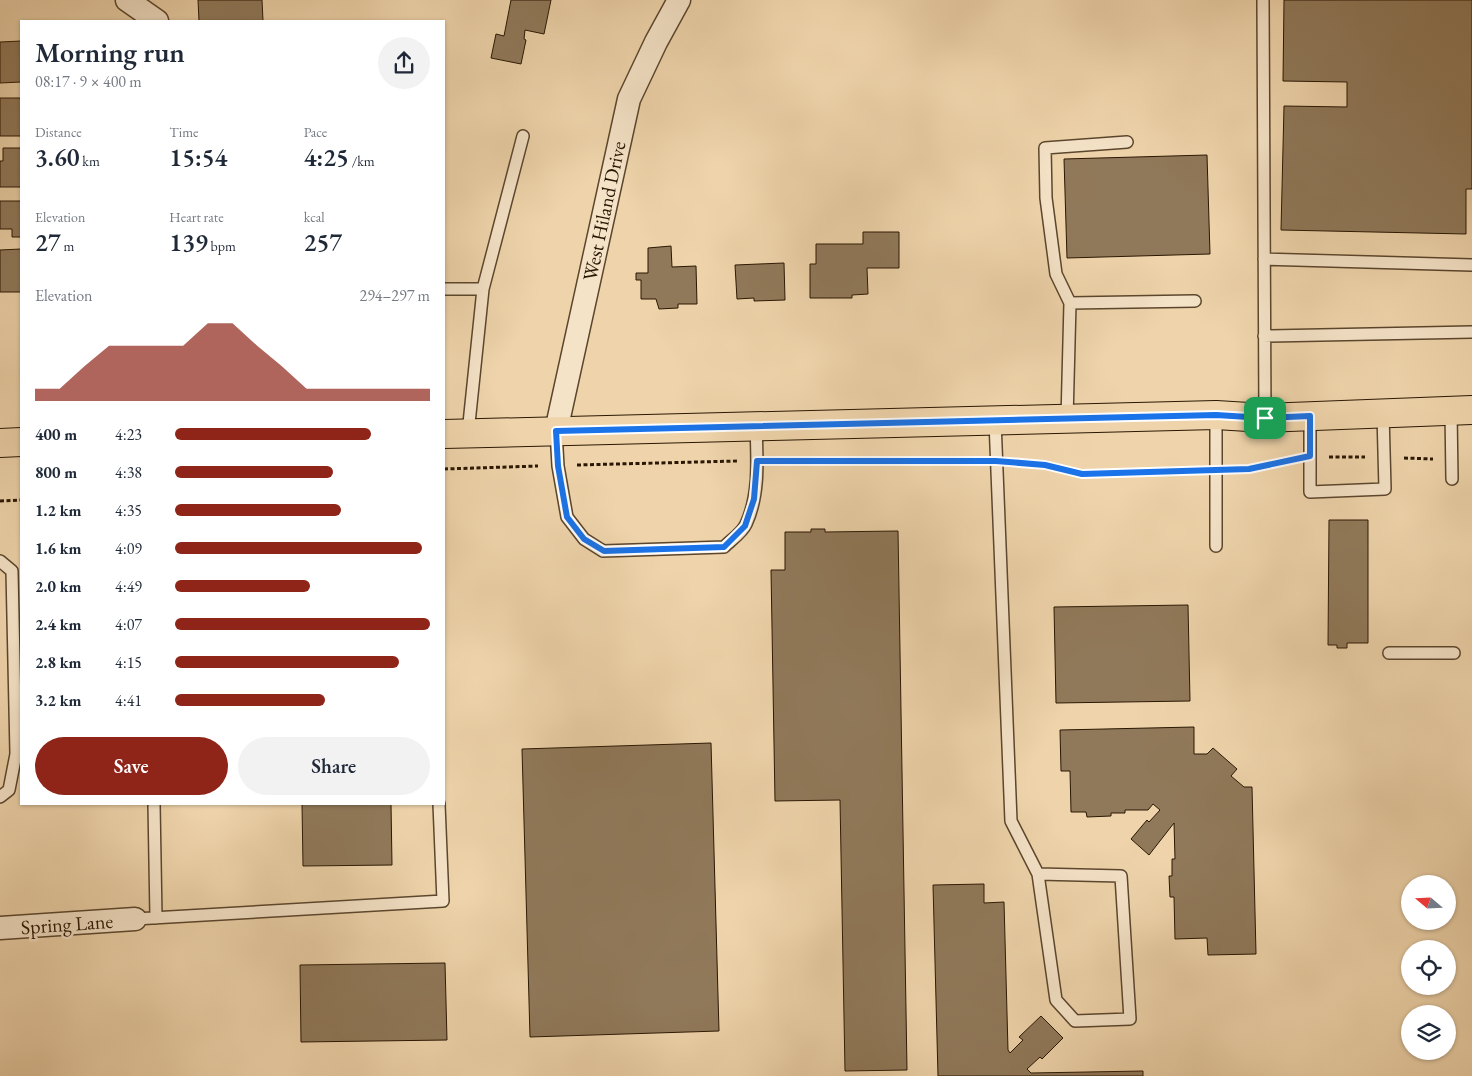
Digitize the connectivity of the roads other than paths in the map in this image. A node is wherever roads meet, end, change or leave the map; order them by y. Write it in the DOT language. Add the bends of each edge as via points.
graph roads {
  1 [pos="127,0"];
  2 [pos="680,0"];
  3 [pos="1263,0"];
  4 [pos="156,20"];
  5 [pos="523,136"];
  6 [pos="1128,142"];
  7 [pos="1264,259"];
  8 [pos="1472,265"];
  9 [pos="445,289"];
  10 [pos="483,289"];
  11 [pos="1195,301"];
  12 [pos="1070,303"];
  13 [pos="1472,332"];
  14 [pos="1264,336"];
  15 [pos="1461,411"];
  16 [pos="1383,414"];
  17 [pos="1216,415"];
  18 [pos="1310,416"];
  19 [pos="1265,418"];
  20 [pos="1067,419"];
  21 [pos="995,421"];
  22 [pos="756,426"];
  23 [pos="556,431"];
  24 [pos="456,433"];
  25 [pos="20,442"];
  26 [pos="0,443"];
  27 [pos="1452,479"];
  28 [pos="1216,546"];
  29 [pos="0,561"];
  30 [pos="17,569"];
  31 [pos="1389,653"];
  32 [pos="1454,653"];
  33 [pos="19,754"];
  34 [pos="0,797"];
  35 [pos="154,805"];
  36 [pos="439,805"];
  37 [pos="1038,874"];
  38 [pos="145,919"];
  39 [pos="0,928"];
  1 -- 4 [label="street"];
  2 -- 23 [label="street, West Hiland Drive" via="629,99"];
  3 -- 7 [label="lane"];
  5 -- 10 [label="lane"];
  6 -- 12 [label="lane" via="1045,148 1046,198 1056,274"];
  7 -- 8 [label="lane"];
  7 -- 14 [label="lane"];
  9 -- 10 [label="lane"];
  10 -- 24 [label="lane"];
  11 -- 12 [label="lane"];
  12 -- 20 [label="lane"];
  13 -- 14 [label="lane"];
  14 -- 19 [label="lane"];
  15 -- 16 [label="main road"];
  15 -- 27 [label="lane" via="1452,459"];
  16 -- 18 [label="main road"];
  16 -- 18 [label="lane" via="1385,489 1310,492"];
  17 -- 19 [label="main road"];
  17 -- 20 [label="main road"];
  17 -- 28 [label="lane"];
  18 -- 19 [label="main road"];
  20 -- 21 [label="main road"];
  21 -- 22 [label="main road"];
  21 -- 37 [label="lane" via="1011,821"];
  22 -- 23 [label="main road"];
  22 -- 23 [label="lane" via="754,499 745,526 724,547 604,551 584,539 567,517"];
  23 -- 24 [label="main road"];
  25 -- 26 [label="main road"];
  29 -- 30 [label="lane"];
  30 -- 33 [label="lane"];
  31 -- 32 [label="lane"];
  33 -- 34 [label="lane" via="9,790"];
  35 -- 38 [label="lane"];
  36 -- 38 [label="lane" via="443,901"];
  37 -- 37 [label="lane" via="1056,1000 1075,1021 1130,1019 1121,876"];
  38 -- 39 [label="street, Spring Lane"];
}
